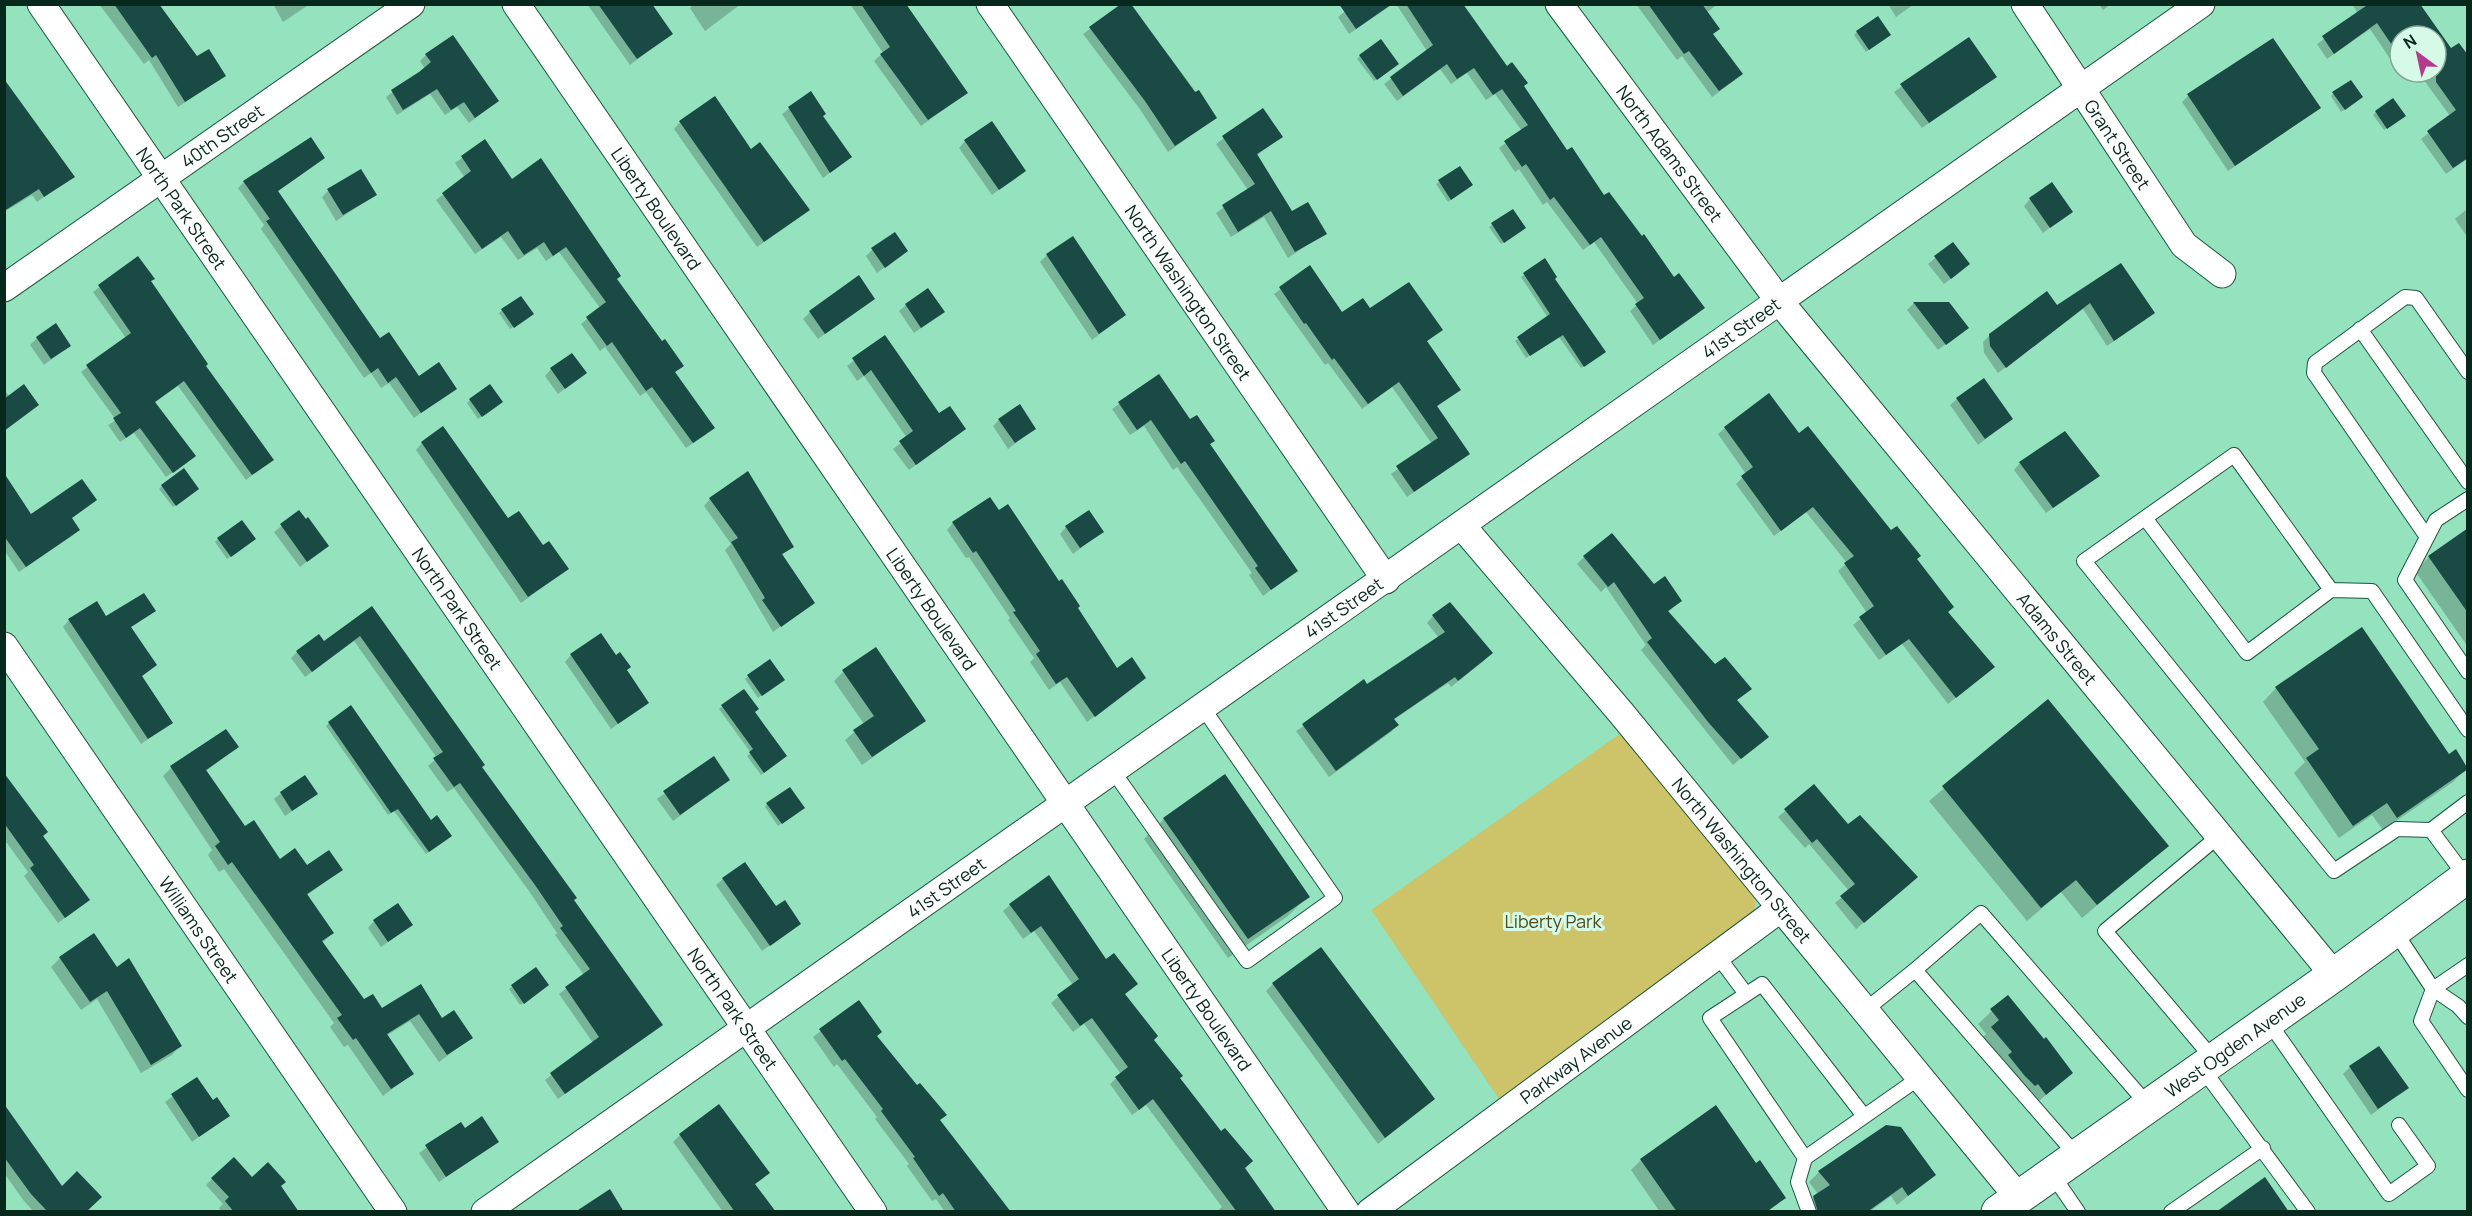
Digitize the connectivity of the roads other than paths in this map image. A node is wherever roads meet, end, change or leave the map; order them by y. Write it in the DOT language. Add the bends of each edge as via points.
graph roads {
  1 [pos="41,4"];
  2 [pos="411,4"];
  3 [pos="516,4"];
  4 [pos="990,4"];
  5 [pos="1559,4"];
  6 [pos="2025,4"];
  7 [pos="2201,4"];
  8 [pos="2083,90"];
  9 [pos="162,180"];
  10 [pos="2222,274"];
  11 [pos="4,288"];
  12 [pos="1780,302"];
  13 [pos="2360,329"];
  14 [pos="2468,372"];
  15 [pos="2468,482"];
  16 [pos="2468,499"];
  17 [pos="2145,518"];
  18 [pos="1462,526"];
  19 [pos="2427,537"];
  20 [pos="1386,580"];
  21 [pos="2331,590"];
  22 [pos="4,646"];
  23 [pos="2468,672"];
  24 [pos="1203,708"];
  25 [pos="2468,730"];
  26 [pos="1113,771"];
  27 [pos="2468,802"];
  28 [pos="1066,804"];
  29 [pos="2431,830"];
  30 [pos="2220,835"];
  31 [pos="2467,876"];
  32 [pos="1781,908"];
  33 [pos="2394,930"];
  34 [pos="1717,955"];
  35 [pos="2468,965"];
  36 [pos="1915,970"];
  37 [pos="2334,975"];
  38 [pos="2433,989"];
  39 [pos="1746,994"];
  40 [pos="1864,1011"];
  41 [pos="2468,1017"];
  42 [pos="2268,1021"];
  43 [pos="747,1029"];
  44 [pos="2208,1064"];
  45 [pos="1919,1078"];
  46 [pos="2466,1084"];
  47 [pos="2148,1106"];
  48 [pos="1864,1116"];
  49 [pos="2399,1125"];
  50 [pos="2263,1148"];
  51 [pos="1805,1158"];
  52 [pos="2064,1165"];
  53 [pos="2008,1204"];
  54 [pos="393,1212"];
  55 [pos="485,1212"];
  56 [pos="873,1212"];
  57 [pos="1346,1212"];
  58 [pos="1370,1212"];
  59 [pos="1809,1212"];
  60 [pos="2078,1212"];
  61 [pos="2170,1212"];
  62 [pos="2308,1212"];
  1 -- 9 [label="street, North Park Street"];
  2 -- 9 [label="street, 40th Street"];
  3 -- 28 [label="street, Liberty Boulevard"];
  4 -- 20 [label="street, North Washington Street"];
  5 -- 12 [label="street, North Adams Street"];
  6 -- 8 [label="street, Grant Street"];
  7 -- 8 [label="street, 41st Street"];
  8 -- 10 [label="street, Grant Street" via="2184,245"];
  8 -- 12 [label="street, 41st Street"];
  9 -- 11 [label="street, 40th Street"];
  9 -- 43 [label="street, North Park Street"];
  12 -- 18 [label="street, 41st Street"];
  12 -- 30 [label="street, Adams Street"];
  13 -- 14 [label="lane" via="2405,297 2416,298"];
  13 -- 15 [label="lane"];
  13 -- 19 [label="lane" via="2315,363 2314,373"];
  16 -- 19 [label="lane" via="2436,520"];
  17 -- 21 [label="lane" via="2247,653"];
  17 -- 21 [label="lane" via="2234,455"];
  17 -- 29 [label="lane" via="2084,561 2334,871 2397,829"];
  18 -- 20 [label="street, 41st Street"];
  18 -- 32 [label="street, North Washington Street"];
  19 -- 23 [label="lane" via="2405,580"];
  20 -- 24 [label="street, 41st Street"];
  21 -- 25 [label="lane" via="2372,591"];
  22 -- 54 [label="street, Williams Street"];
  24 -- 26 [label="street, 41st Street"];
  24 -- 26 [label="lane" via="1335,898 1247,961"];
  26 -- 28 [label="street, 41st Street"];
  27 -- 29 [label="lane"];
  28 -- 43 [label="street, 41st Street"];
  28 -- 57 [label="street, Liberty Boulevard"];
  29 -- 31 [label="lane"];
  30 -- 37 [label="street, Adams Street"];
  30 -- 44 [label="lane" via="2105,931"];
  31 -- 33 [label="main road, West Ogden Avenue"];
  32 -- 34 [label="street, Parkway Avenue"];
  32 -- 40 [label="street, North Washington Street"];
  33 -- 37 [label="main road, West Ogden Avenue"];
  33 -- 38 [label="lane"];
  34 -- 39 [label="lane"];
  34 -- 58 [label="street, Parkway Avenue"];
  35 -- 38 [label="lane"];
  36 -- 40 [label="lane"];
  36 -- 47 [label="lane" via="1981,913"];
  36 -- 52 [label="lane"];
  37 -- 42 [label="main road, West Ogden Avenue"];
  38 -- 41 [label="lane"];
  38 -- 46 [label="lane" via="2421,1021"];
  39 -- 48 [label="lane" via="1762,984"];
  39 -- 51 [label="lane" via="1710,1017"];
  40 -- 45 [label="street, North Washington Street"];
  42 -- 44 [label="main road, West Ogden Avenue"];
  42 -- 49 [label="lane" via="2389,1194 2428,1166"];
  43 -- 55 [label="street, 41st Street"];
  43 -- 56 [label="street, North Park Street"];
  44 -- 47 [label="main road, West Ogden Avenue"];
  44 -- 50 [label="lane"];
  45 -- 48 [label="lane"];
  45 -- 53 [label="street, North Washington Street"];
  47 -- 52 [label="main road, West Ogden Avenue"];
  48 -- 51 [label="lane"];
  50 -- 61 [label="lane"];
  50 -- 62 [label="lane"];
  51 -- 59 [label="lane" via="1798,1182"];
  52 -- 53 [label="main road, West Ogden Avenue"];
  52 -- 60 [label="lane"];
}
